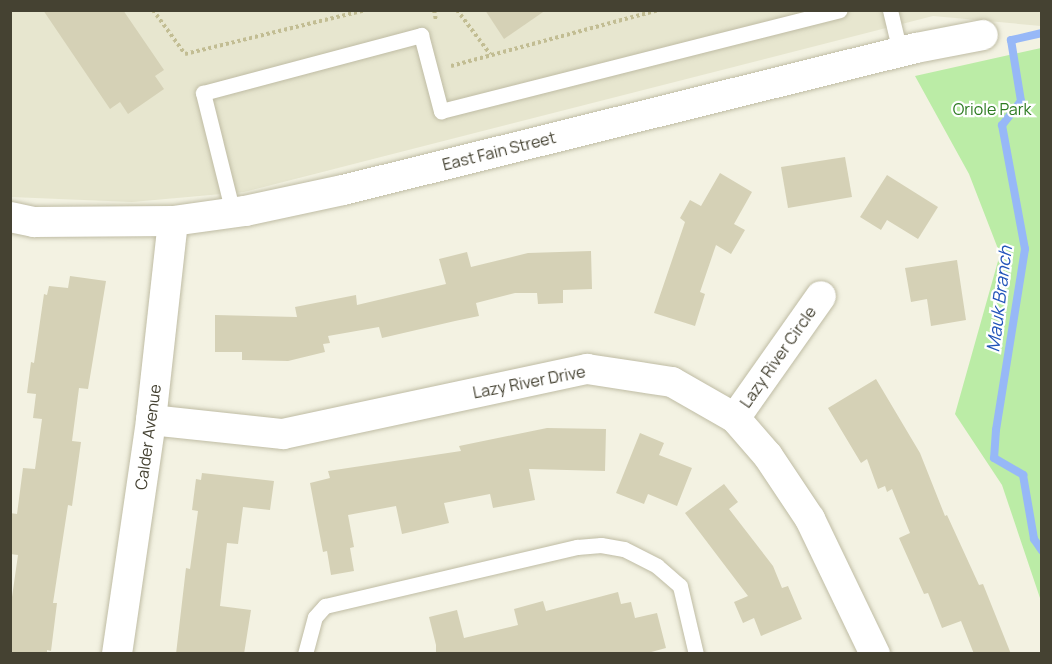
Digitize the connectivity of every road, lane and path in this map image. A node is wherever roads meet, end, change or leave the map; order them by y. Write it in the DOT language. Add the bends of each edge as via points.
graph roads {
  1 [pos="153,10"];
  2 [pos="364,10"];
  3 [pos="434,10"];
  4 [pos="457,10"];
  5 [pos="658,10"];
  6 [pos="839,10"];
  7 [pos="890,10"];
  8 [pos="437,22"];
  9 [pos="982,35"];
  10 [pos="900,52"];
  11 [pos="490,54"];
  12 [pos="447,67"];
  13 [pos="233,213"];
  14 [pos="10,217"];
  15 [pos="173,221"];
  16 [pos="821,296"];
  17 [pos="735,418"];
  18 [pos="151,420"];
  19 [pos="117,654"];
  20 [pos="305,654"];
  21 [pos="696,654"];
  22 [pos="875,654"];
  1 -- 2 [label="path" via="185,54"];
  3 -- 8 [label="path"];
  4 -- 11 [label="path"];
  5 -- 11 [label="path"];
  6 -- 13 [label="lane" via="441,111 421,35 203,93"];
  7 -- 10 [label="lane"];
  9 -- 10 [label="street, East Fain Street"];
  10 -- 13 [label="street, East Fain Street" via="343,190"];
  11 -- 12 [label="path"];
  13 -- 15 [label="street, East Fain Street"];
  14 -- 15 [label="street, East Fain Street" via="34,222"];
  15 -- 18 [label="street, Calder Avenue"];
  16 -- 17 [label="street, Lazy River Circle"];
  17 -- 18 [label="street, Lazy River Drive" via="672,382 587,369 283,434"];
  17 -- 22 [label="street, Lazy River Drive" via="768,456 810,519"];
  18 -- 19 [label="street, Calder Avenue"];
  20 -- 21 [label="lane" via="315,617 325,606 577,547 601,545 624,549 657,566 680,586"];
}
